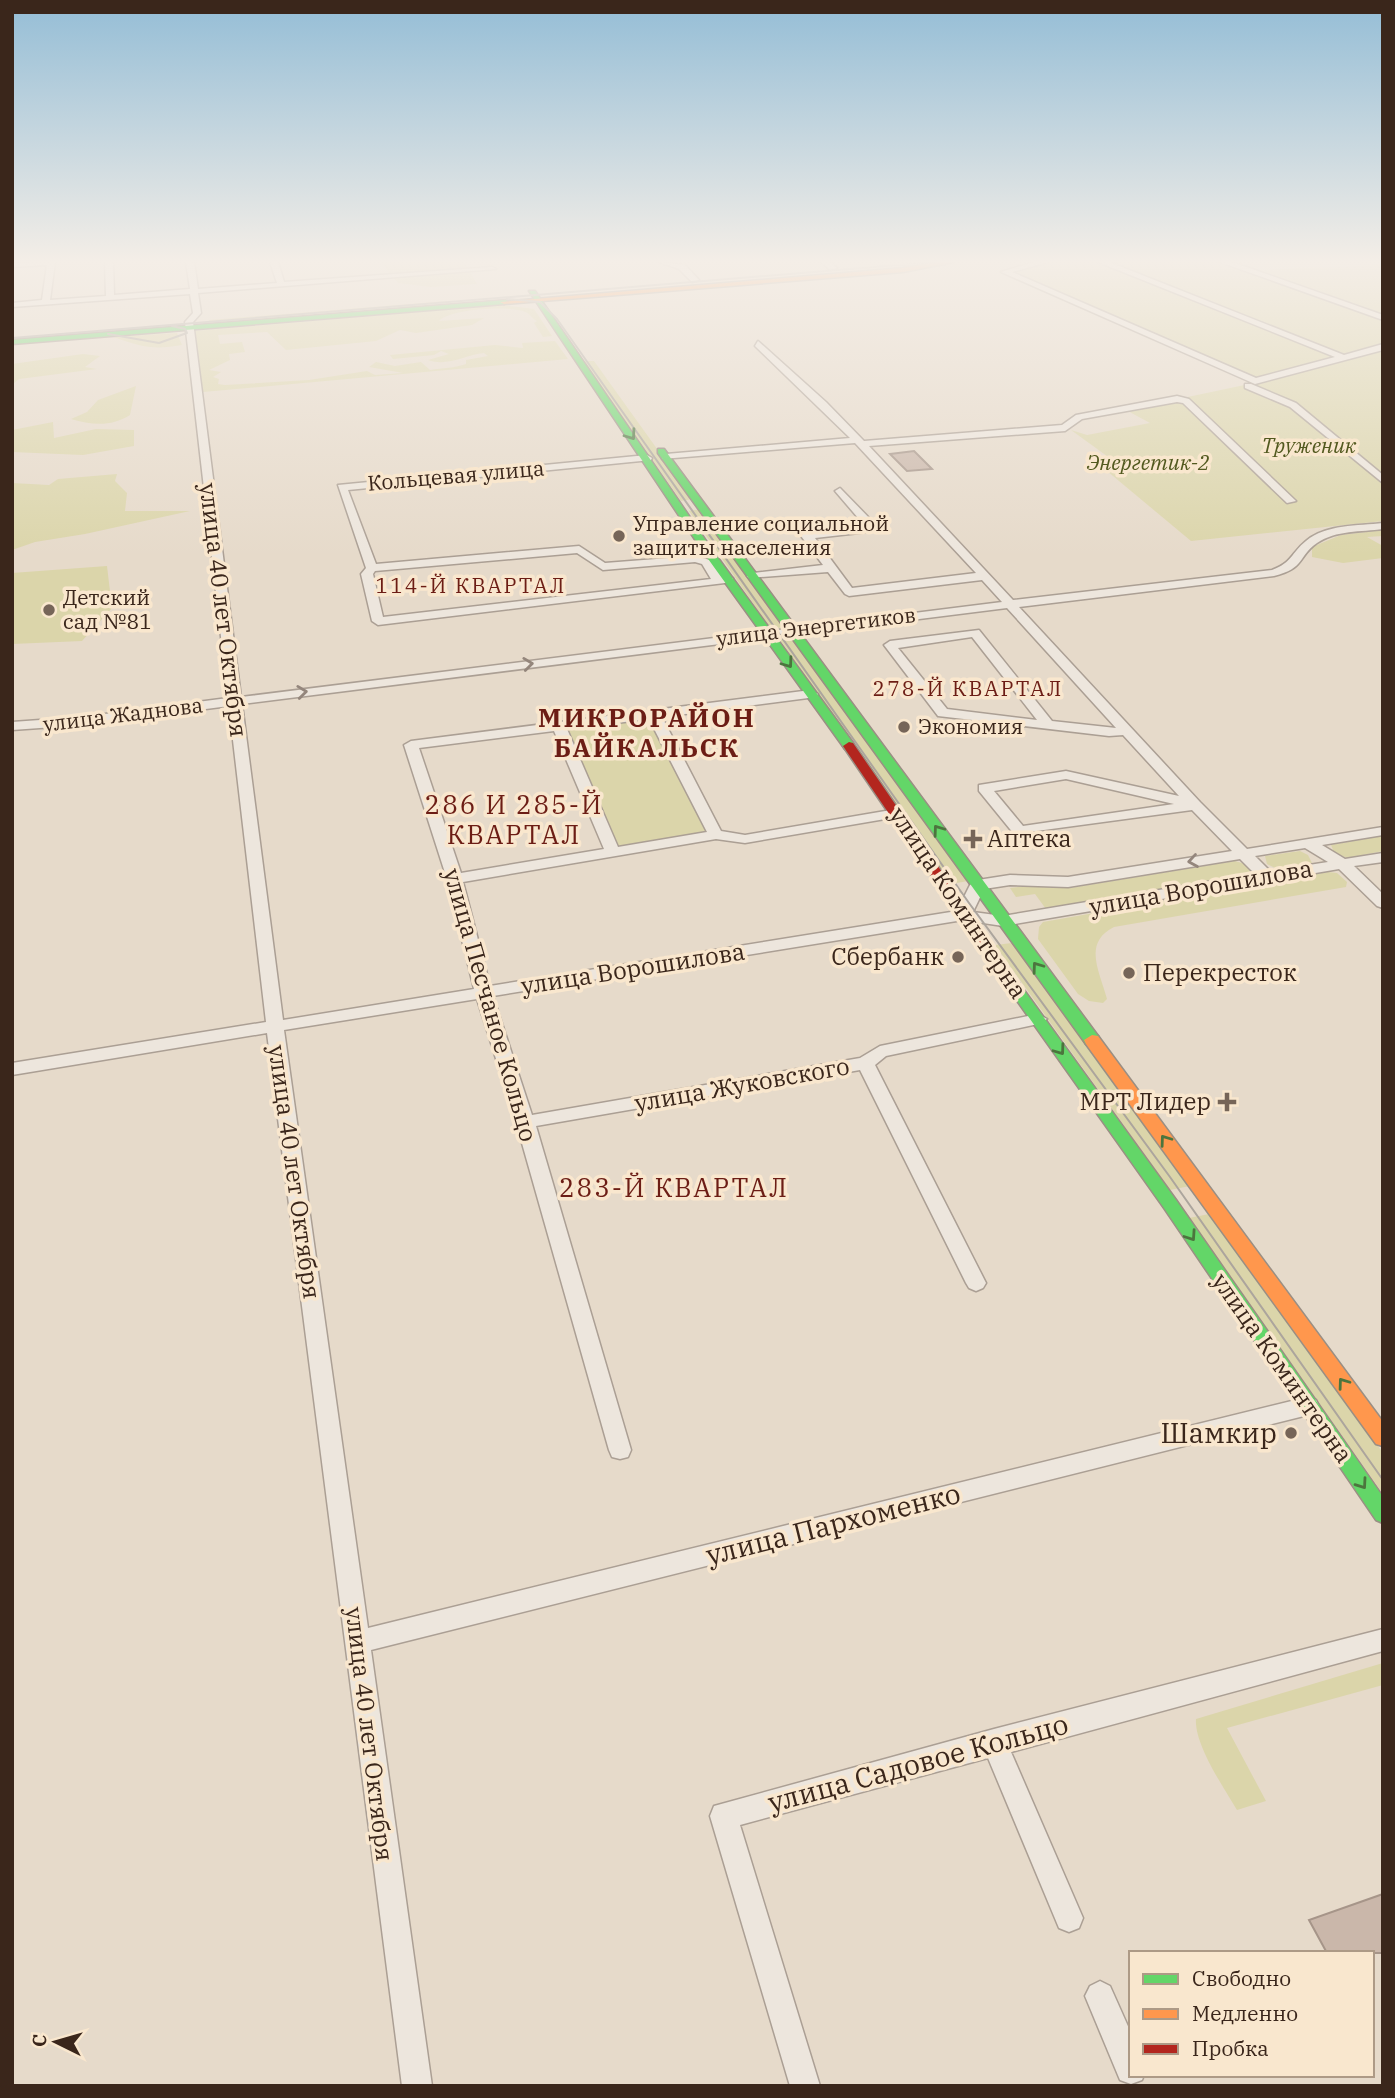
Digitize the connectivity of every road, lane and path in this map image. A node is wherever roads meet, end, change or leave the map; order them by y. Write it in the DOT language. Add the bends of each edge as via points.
graph roads {
  1 [pos="194,360"];
  2 [pos="579,360"];
  3 [pos="598,360"];
  4 [pos="775,360"];
  5 [pos="1207,360"];
  6 [pos="1338,360"];
  7 [pos="1248,386"];
  8 [pos="859,442"];
  9 [pos="666,457"];
  10 [pos="647,458"];
  11 [pos="1383,480"];
  12 [pos="840,491"];
  13 [pos="1291,501"];
  14 [pos="1383,526"];
  15 [pos="372,568"];
  16 [pos="829,568"];
  17 [pos="753,576"];
  18 [pos="983,576"];
  19 [pos="723,580"];
  20 [pos="1009,603"];
  21 [pos="791,630"];
  22 [pos="767,633"];
  23 [pos="811,694"];
  24 [pos="234,701"];
  25 [pos="654,715"];
  26 [pos="1048,725"];
  27 [pos="12,726"];
  28 [pos="560,728"];
  29 [pos="1127,731"];
  30 [pos="1195,805"];
  31 [pos="897,813"];
  32 [pos="1383,831"];
  33 [pos="716,835"];
  34 [pos="1309,844"];
  35 [pos="1244,853"];
  36 [pos="614,855"];
  37 [pos="1383,857"];
  38 [pos="1343,864"];
  39 [pos="1268,877"];
  40 [pos="455,879"];
  41 [pos="978,885"];
  42 [pos="1383,903"];
  43 [pos="963,915"];
  44 [pos="1003,921"];
  45 [pos="483,993"];
  46 [pos="1038,1020"];
  47 [pos="275,1027"];
  48 [pos="865,1063"];
  49 [pos="12,1069"];
  50 [pos="525,1122"];
  51 [pos="1206,1196"];
  52 [pos="1170,1204"];
  53 [pos="976,1283"];
  54 [pos="1308,1406"];
  55 [pos="1383,1438"];
  56 [pos="620,1450"];
  57 [pos="1383,1514"];
  58 [pos="1383,1640"];
  59 [pos="358,1642"];
  60 [pos="994,1742"];
  61 [pos="1069,1918"];
  62 [pos="1100,1996"];
  63 [pos="1129,2064"];
  64 [pos="417,2086"];
  65 [pos="805,2086"];
  1 -- 24 [label="street, улица 40 лет Октября"];
  2 -- 10 [label="street, улица Коминтерна, one-way"];
  3 -- 9 [label="street, улица Коминтерна"];
  4 -- 8 [label="street"];
  5 -- 6 [label="street" via="1255,381"];
  7 -- 11 [label="street" via="1293,405"];
  8 -- 9 [label="street"];
  8 -- 13 [label="street" via="1065,428 1079,417 1177,399 1186,401"];
  8 -- 18 [label="street"];
  9 -- 17 [label="street, улица Коминтерна"];
  10 -- 15 [label="street, Кольцевая улица" via="342,487"];
  10 -- 19 [label="street, улица Коминтерна"];
  12 -- 16 [label="street" via="871,525 807,536"];
  14 -- 20 [label="street, улица Энергетиков" via="1327,534 1306,546 1295,565 1275,573"];
  15 -- 19 [label="street" via="579,549 603,567 695,559 706,562"];
  15 -- 19 [label="street, Кольцевая улица" via="367,574 378,621"];
  16 -- 17 [label="street"];
  16 -- 18 [label="street" via="849,592"];
  17 -- 21 [label="street, улица Коминтерна"];
  18 -- 20 [label="street"];
  19 -- 22 [label="street, улица Коминтерна"];
  20 -- 21 [label="street, улица Энергетиков"];
  20 -- 29 [label="street"];
  21 -- 22 [label="street, улица Энергетиков"];
  41 -- 21 [label="street, улица Коминтерна, one-way"];
  22 -- 23 [label="street, улица Коминтерна, one-way"];
  24 -- 22 [label="street, улица Энергетиков, one-way"];
  23 -- 25 [label="street, улица Песчаное Кольцо"];
  23 -- 31 [label="street, улица Коминтерна"];
  24 -- 27 [label="street, улица Жаднова"];
  24 -- 47 [label="street, улица 40 лет Октября"];
  25 -- 28 [label="street, улица Песчаное Кольцо"];
  25 -- 33 [label="street"];
  26 -- 26 [label="street" via="975,633 890,645 943,713"];
  26 -- 29 [label="street"];
  28 -- 36 [label="street"];
  28 -- 40 [label="street, улица Песчаное Кольцо" via="411,745"];
  29 -- 30 [label="street"];
  30 -- 30 [label="street" via="1066,775 984,788 1019,831"];
  30 -- 35 [label="street"];
  31 -- 33 [label="street" via="745,839"];
  31 -- 43 [label="street, улица Коминтерна"];
  32 -- 34 [label="street, улица Ворошилова"];
  33 -- 36 [label="street"];
  34 -- 35 [label="street, улица Ворошилова"];
  34 -- 38 [label="street"];
  35 -- 39 [label="street"];
  35 -- 41 [label="street, улица Ворошилова, one-way" via="1068,882 1010,880"];
  36 -- 40 [label="street"];
  37 -- 38 [label="street"];
  38 -- 39 [label="street, улица Ворошилова"];
  38 -- 42 [label="street, улица Ворошилова"];
  39 -- 44 [label="street, улица Ворошилова"];
  40 -- 45 [label="street, улица Песчаное Кольцо"];
  41 -- 43 [label="street"];
  41 -- 44 [label="street, улица Коминтерна"];
  43 -- 44 [label="street, улица Ворошилова"];
  43 -- 45 [label="street, улица Ворошилова"];
  43 -- 46 [label="street, улица Коминтерна"];
  51 -- 44 [label="street, улица Коминтерна, one-way"];
  45 -- 47 [label="street, улица Ворошилова"];
  45 -- 50 [label="street, улица Песчаное Кольцо"];
  46 -- 48 [label="street, улица Жуковского" via="880,1052"];
  46 -- 52 [label="street, улица Коминтерна, one-way"];
  47 -- 49 [label="street, улица Ворошилова"];
  47 -- 59 [label="street, улица 40 лет Октября"];
  48 -- 50 [label="street, улица Жуковского"];
  48 -- 53 [label="street"];
  50 -- 56 [label="street, улица Песчаное Кольцо"];
  51 -- 52 [label="street"];
  55 -- 51 [label="street, улица Коминтерна, one-way"];
  52 -- 54 [label="street, улица Коминтерна, one-way"];
  54 -- 57 [label="street, улица Коминтерна, one-way"];
  54 -- 59 [label="street, улица Пархоменко"];
  58 -- 60 [label="street, улица Садовое Кольцо"];
  59 -- 64 [label="street, улица 40 лет Октября"];
  60 -- 61 [label="street"];
  60 -- 65 [label="street, улица Садовое Кольцо" via="724,1816"];
  62 -- 63 [label="street"];
}
